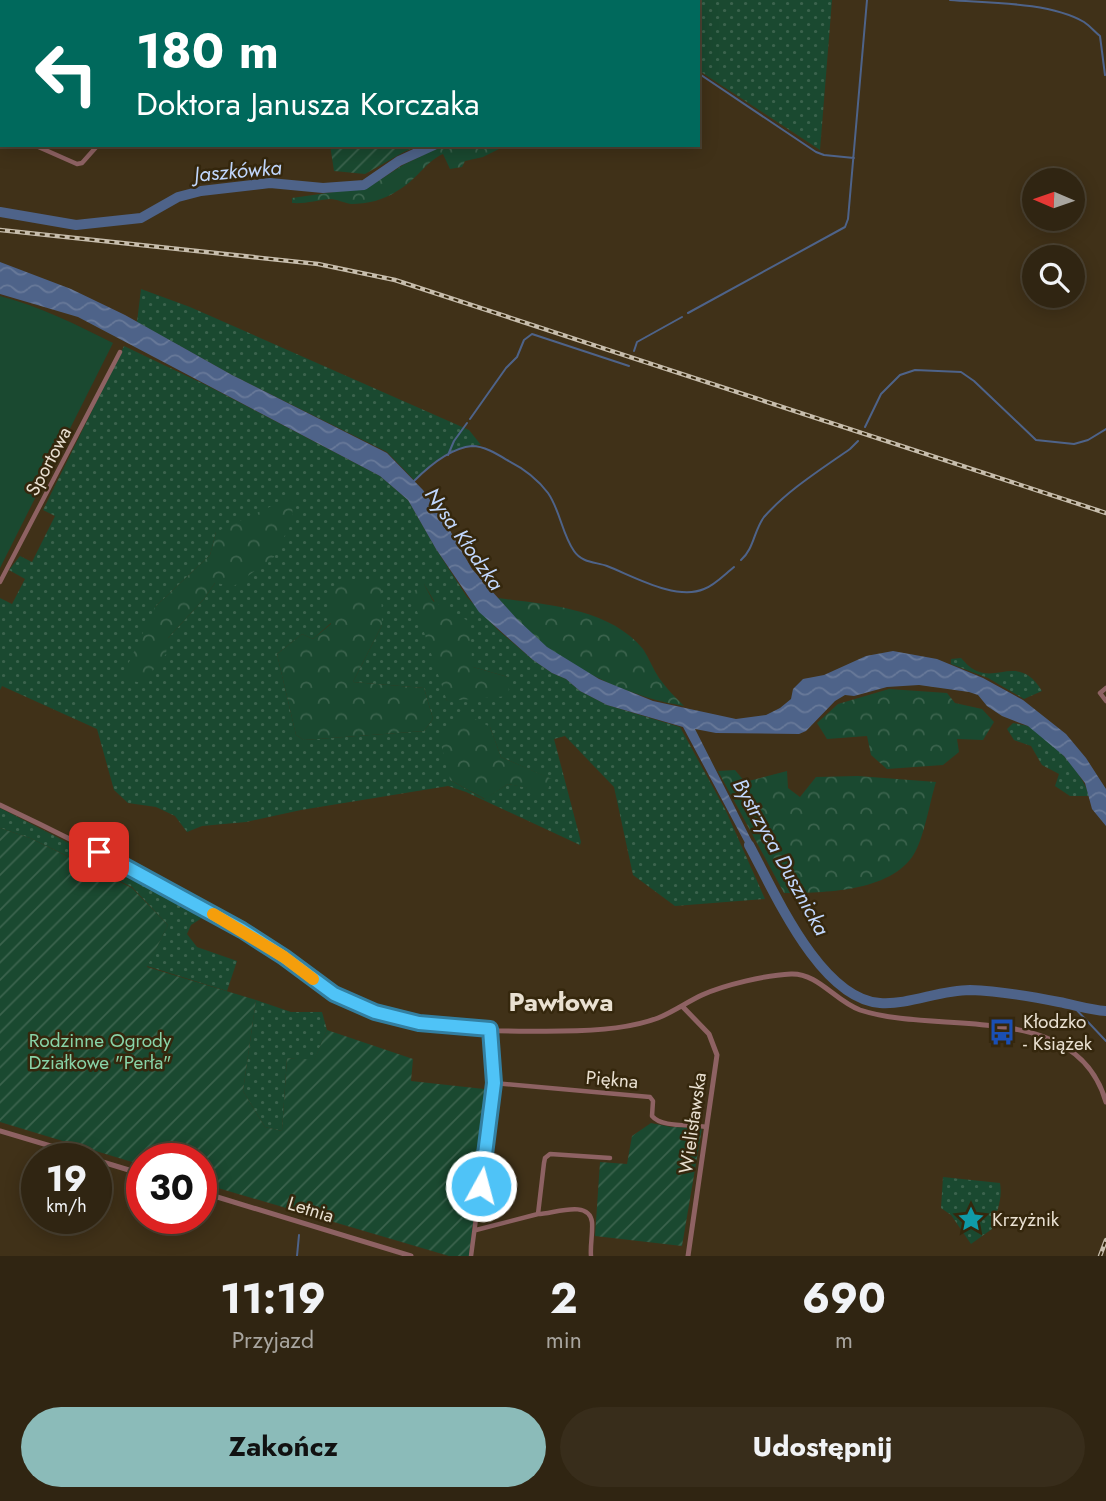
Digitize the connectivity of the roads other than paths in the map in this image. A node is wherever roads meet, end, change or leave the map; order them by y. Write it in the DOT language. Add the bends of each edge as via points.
graph roads {
  1 [pos="39,147"];
  2 [pos="96,147"];
  3 [pos="120,352"];
  4 [pos="0,582"];
  5 [pos="1106,688"];
  6 [pos="1106,701"];
  7 [pos="0,805"];
  8 [pos="682,1006"];
  9 [pos="490,1029"];
  10 [pos="494,1083"];
  11 [pos="1106,1102"];
  12 [pos="706,1127"];
  13 [pos="0,1131"];
  14 [pos="40,1143"];
  15 [pos="610,1158"];
  16 [pos="217,1197"];
  17 [pos="538,1214"];
  18 [pos="476,1230"];
  19 [pos="411,1256"];
  20 [pos="471,1256"];
  21 [pos="591,1256"];
  22 [pos="688,1256"];
  1 -- 2 [label="street" via="78,164"];
  3 -- 4 [label="street, Sportowa"];
  5 -- 6 [label="street" via="1100,693"];
  7 -- 9 [label="street" via="99,852 233,925 334,994 375,1012 419,1023"];
  8 -- 9 [label="street" via="659,1018 620,1027"];
  8 -- 11 [label="street" via="710,991 787,974 803,975 844,1003 871,1013 1017,1029 1054,1041 1083,1060"];
  8 -- 12 [label="street, Wielisławska" via="709,1034 717,1055"];
  9 -- 10 [label="street"];
  10 -- 12 [label="street, Piękna" via="650,1097 657,1121"];
  10 -- 18 [label="street"];
  12 -- 22 [label="street, Wielisławska"];
  13 -- 14 [label="street"];
  15 -- 17 [label="street" via="557,1153 545,1158"];
  16 -- 19 [label="street, Letnia"];
  17 -- 18 [label="street"];
  17 -- 21 [label="street" via="576,1209 590,1214"];
  18 -- 20 [label="street"];
}
